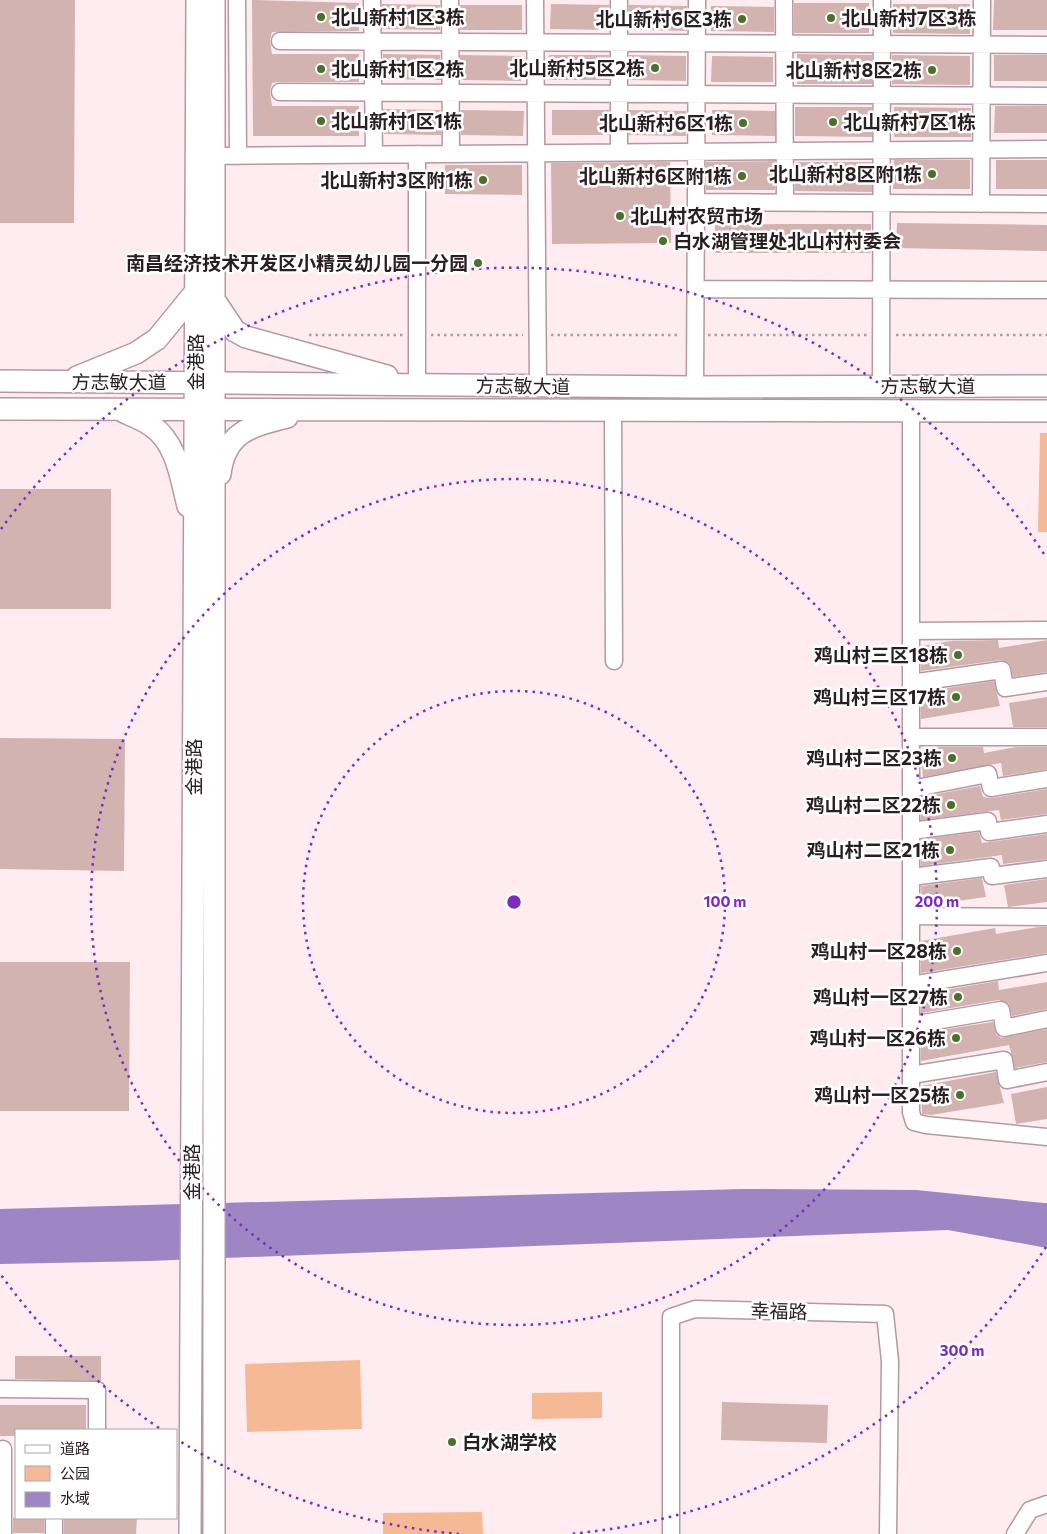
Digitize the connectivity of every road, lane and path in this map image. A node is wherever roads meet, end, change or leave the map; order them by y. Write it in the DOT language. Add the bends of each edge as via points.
graph roads {
  1 [pos="197,0"];
  2 [pos="214,0"];
  3 [pos="238,0"];
  4 [pos="372,0"];
  5 [pos="450,0"];
  6 [pos="535,0"];
  7 [pos="619,0"];
  8 [pos="697,0"];
  9 [pos="784,0"];
  10 [pos="882,0"];
  11 [pos="982,0"];
  12 [pos="280,41"];
  13 [pos="373,41"];
  14 [pos="450,41"];
  15 [pos="536,42"];
  16 [pos="619,42"];
  17 [pos="697,43"];
  18 [pos="784,43"];
  19 [pos="881,44"];
  20 [pos="982,44"];
  21 [pos="1047,44"];
  22 [pos="280,92"];
  23 [pos="373,92"];
  24 [pos="451,93"];
  25 [pos="536,93"];
  26 [pos="619,94"];
  27 [pos="697,94"];
  28 [pos="785,94"];
  29 [pos="881,95"];
  30 [pos="982,95"];
  31 [pos="1047,96"];
  32 [pos="1047,149"];
  33 [pos="785,150"];
  34 [pos="880,150"];
  35 [pos="982,150"];
  36 [pos="696,151"];
  37 [pos="536,152"];
  38 [pos="619,152"];
  39 [pos="451,153"];
  40 [pos="374,154"];
  41 [pos="417,154"];
  42 [pos="205,156"];
  43 [pos="238,156"];
  44 [pos="696,202"];
  45 [pos="785,202"];
  46 [pos="880,203"];
  47 [pos="981,204"];
  48 [pos="1047,204"];
  49 [pos="696,289"];
  50 [pos="881,290"];
  51 [pos="1047,290"];
  52 [pos="205,294"];
  53 [pos="300,335"];
  54 [pos="417,335"];
  55 [pos="538,335"];
  56 [pos="695,335"];
  57 [pos="881,335"];
  58 [pos="1047,335"];
  59 [pos="0,381"];
  60 [pos="67,381"];
  61 [pos="205,382"];
  62 [pos="417,384"];
  63 [pos="538,386"];
  64 [pos="1047,386"];
  65 [pos="695,387"];
  66 [pos="881,387"];
  67 [pos="0,409"];
  68 [pos="119,409"];
  69 [pos="204,410"];
  70 [pos="321,410"];
  71 [pos="612,410"];
  72 [pos="911,410"];
  73 [pos="1047,411"];
  74 [pos="204,530"];
  75 [pos="1047,630"];
  76 [pos="911,631"];
  77 [pos="614,661"];
  78 [pos="1047,682"];
  79 [pos="911,683"];
  80 [pos="911,737"];
  81 [pos="1047,737"];
  82 [pos="1047,779"];
  83 [pos="911,788"];
  84 [pos="1047,824"];
  85 [pos="911,831"];
  86 [pos="1047,869"];
  87 [pos="911,877"];
  88 [pos="911,916"];
  89 [pos="1047,917"];
  90 [pos="1047,963"];
  91 [pos="911,985"];
  92 [pos="1047,1020"];
  93 [pos="911,1025"];
  94 [pos="1047,1072"];
  95 [pos="911,1075"];
  96 [pos="1047,1137"];
  97 [pos="0,1389"];
  98 [pos="97,1429"];
  99 [pos="6,1449"];
  100 [pos="6,1501"];
  101 [pos="1047,1503"];
  102 [pos="183,1504"];
  103 [pos="54,1519"];
  104 [pos="3,1534"];
  105 [pos="54,1534"];
  106 [pos="190,1534"];
  107 [pos="214,1534"];
  108 [pos="671,1534"];
  109 [pos="888,1534"];
  110 [pos="1015,1534"];
  1 -- 42 [label="main road, 金港路"];
  2 -- 42 [label="main road, 金港路"];
  3 -- 43 [label="street"];
  4 -- 13 [label="street"];
  5 -- 14 [label="street"];
  6 -- 15 [label="street"];
  7 -- 16 [label="street"];
  8 -- 17 [label="street"];
  9 -- 18 [label="street"];
  10 -- 19 [label="street"];
  11 -- 20 [label="street"];
  12 -- 13 [label="street"];
  13 -- 14 [label="street"];
  13 -- 23 [label="street"];
  14 -- 15 [label="street"];
  14 -- 24 [label="street"];
  15 -- 16 [label="street"];
  15 -- 25 [label="street"];
  16 -- 17 [label="street"];
  16 -- 26 [label="street"];
  17 -- 18 [label="street"];
  17 -- 27 [label="street"];
  18 -- 19 [label="street"];
  18 -- 28 [label="street"];
  19 -- 20 [label="street"];
  19 -- 29 [label="street"];
  20 -- 21 [label="street"];
  20 -- 30 [label="street"];
  22 -- 23 [label="street"];
  23 -- 24 [label="street"];
  23 -- 40 [label="street"];
  24 -- 25 [label="street"];
  24 -- 39 [label="street"];
  25 -- 26 [label="street"];
  25 -- 37 [label="street"];
  26 -- 27 [label="street"];
  26 -- 38 [label="street"];
  27 -- 28 [label="street"];
  27 -- 36 [label="street"];
  28 -- 29 [label="street"];
  28 -- 33 [label="street"];
  29 -- 30 [label="street"];
  29 -- 34 [label="street"];
  30 -- 31 [label="street"];
  30 -- 35 [label="street"];
  32 -- 35 [label="street"];
  33 -- 34 [label="street"];
  33 -- 36 [label="street"];
  33 -- 45 [label="street"];
  34 -- 35 [label="street"];
  34 -- 46 [label="street"];
  35 -- 47 [label="street"];
  36 -- 38 [label="street"];
  36 -- 44 [label="street"];
  37 -- 38 [label="street"];
  37 -- 39 [label="street"];
  37 -- 55 [label="street"];
  39 -- 41 [label="street"];
  40 -- 41 [label="street"];
  40 -- 43 [label="street"];
  41 -- 54 [label="street"];
  42 -- 43 [label="street"];
  42 -- 52 [label="main road, 金港路"];
  44 -- 45 [label="street"];
  44 -- 49 [label="street"];
  45 -- 46 [label="street"];
  46 -- 47 [label="street"];
  46 -- 50 [label="street"];
  47 -- 48 [label="street"];
  49 -- 50 [label="street"];
  49 -- 56 [label="street"];
  50 -- 51 [label="street"];
  50 -- 57 [label="street"];
  52 -- 60 [label="main road" via="157,339 136,353"];
  52 -- 61 [label="main road, 金港路"];
  52 -- 62 [label="main road" via="235,331 246,337"];
  53 -- 54 [label="path"];
  54 -- 55 [label="path"];
  54 -- 62 [label="street"];
  55 -- 56 [label="path"];
  55 -- 63 [label="street"];
  56 -- 57 [label="path"];
  56 -- 65 [label="street"];
  57 -- 58 [label="path"];
  57 -- 66 [label="street"];
  59 -- 60 [label="main road, 方志敏大道"];
  60 -- 61 [label="main road, 方志敏大道"];
  61 -- 62 [label="main road, 方志敏大道"];
  61 -- 69 [label="main road, 金港路"];
  62 -- 63 [label="main road, 方志敏大道"];
  63 -- 65 [label="main road, 方志敏大道"];
  64 -- 66 [label="main road, 方志敏大道"];
  65 -- 66 [label="main road, 方志敏大道"];
  67 -- 68 [label="main road, 方志敏大道"];
  68 -- 69 [label="main road, 方志敏大道"];
  68 -- 74 [label="main road" via="152,426 166,438"];
  69 -- 70 [label="main road, 方志敏大道"];
  69 -- 74 [label="main road, 金港路"];
  70 -- 71 [label="main road, 方志敏大道"];
  70 -- 74 [label="main road" via="262,423 242,432 230,443 222,460"];
  71 -- 72 [label="main road, 方志敏大道"];
  71 -- 77 [label="street"];
  72 -- 73 [label="main road, 方志敏大道"];
  72 -- 76 [label="street"];
  74 -- 102 [label="main road, 金港路" via="191,1292"];
  74 -- 107 [label="main road, 金港路"];
  75 -- 76 [label="street"];
  76 -- 79 [label="street"];
  78 -- 79 [label="street" via="1005,688 1002,670"];
  79 -- 80 [label="street"];
  80 -- 81 [label="street"];
  80 -- 83 [label="street"];
  82 -- 83 [label="street" via="991,788 988,774"];
  83 -- 85 [label="street"];
  84 -- 85 [label="street" via="989,832 988,821"];
  85 -- 87 [label="street"];
  86 -- 87 [label="street" via="992,876 991,866"];
  87 -- 88 [label="street"];
  88 -- 89 [label="street"];
  88 -- 91 [label="street"];
  90 -- 91 [label="street"];
  91 -- 93 [label="street"];
  92 -- 93 [label="street" via="1004,1028 1001,1010"];
  93 -- 95 [label="street"];
  94 -- 95 [label="street" via="1007,1080 1004,1060"];
  95 -- 96 [label="street" via="914,1122"];
  97 -- 98 [label="street" via="97,1390"];
  99 -- 100 [label="street"];
  100 -- 104 [label="street"];
  101 -- 110 [label="street" via="1030,1510"];
  102 -- 106 [label="main road, 金港路"];
  103 -- 105 [label="street"];
  108 -- 109 [label="street, 幸福路" via="671,1317 695,1309 884,1314 890,1361"];
}
